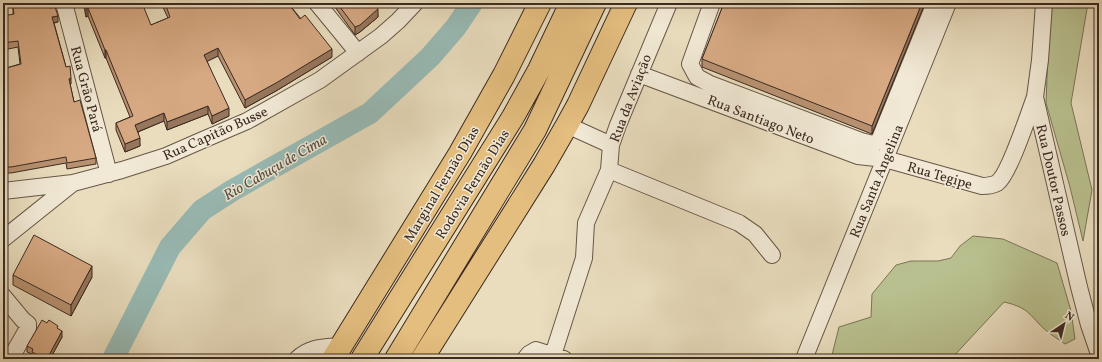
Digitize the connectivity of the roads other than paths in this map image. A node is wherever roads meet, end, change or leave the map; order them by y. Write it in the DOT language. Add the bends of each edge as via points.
graph roads {
  1 [pos="64,3"];
  2 [pos="317,3"];
  3 [pos="415,3"];
  4 [pos="540,3"];
  5 [pos="571,3"];
  6 [pos="595,3"];
  7 [pos="626,3"];
  8 [pos="669,3"];
  9 [pos="712,3"];
  10 [pos="935,3"];
  11 [pos="948,3"];
  12 [pos="1044,3"];
  13 [pos="358,53"];
  14 [pos="639,74"];
  15 [pos="1035,97"];
  16 [pos="567,125"];
  17 [pos="611,145"];
  18 [pos="885,159"];
  19 [pos="609,170"];
  20 [pos="109,174"];
  21 [pos="73,183"];
  22 [pos="3,191"];
  23 [pos="3,239"];
  24 [pos="772,254"];
  25 [pos="3,296"];
  26 [pos="337,352"];
  27 [pos="1099,354"];
  28 [pos="10,355"];
  29 [pos="555,355"];
  30 [pos="296,359"];
  31 [pos="362,359"];
  32 [pos="396,359"];
  33 [pos="422,359"];
  34 [pos="525,359"];
  35 [pos="804,359"];
  1 -- 20 [label="street, Rua Grão Pará"];
  2 -- 13 [label="street"];
  3 -- 13 [label="street, Rua Capitão Busse" via="398,21"];
  4 -- 26 [label="highway, Marginal Fernão Dias" via="464,147"];
  5 -- 31 [label="highway, Rodovia Fernão Dias" via="514,117"];
  6 -- 32 [label="highway, Rodovia Fernão Dias" via="535,130"];
  7 -- 16 [label="highway"];
  8 -- 14 [label="street, Rua da Aviação"];
  9 -- 10 [label="street" via="690,64 697,77 861,142 873,144 879,141"];
  11 -- 18 [label="street, Rua Santa Angelina"];
  12 -- 15 [label="street, Rua Doutor Passos"];
  13 -- 20 [label="street, Rua Capitão Busse" via="320,80 247,121 166,156"];
  14 -- 17 [label="street, Rua da Aviação"];
  14 -- 18 [label="street, Rua Santiago Neto" via="858,156"];
  15 -- 18 [label="street, Rua Tegipe" via="1007,171 998,182 991,185 970,184"];
  15 -- 27 [label="street, Rua Doutor Passos" via="1079,287"];
  16 -- 17 [label="street"];
  16 -- 33 [label="highway"];
  17 -- 19 [label="street, Rua da Aviação"];
  18 -- 35 [label="street, Rua Santa Angelina"];
  19 -- 24 [label="street" via="739,223 756,234"];
  19 -- 29 [label="street, Rua da Aviação" via="586,224 584,258"];
  20 -- 21 [label="street, Rua Capitão Busse"];
  21 -- 22 [label="street"];
  21 -- 23 [label="street, Rua Capitão Busse"];
  25 -- 28 [label="street" via="28,324 28,328"];
  26 -- 30 [label="street" via="312,349"];
  29 -- 34 [label="street" via="536,350"];
}
